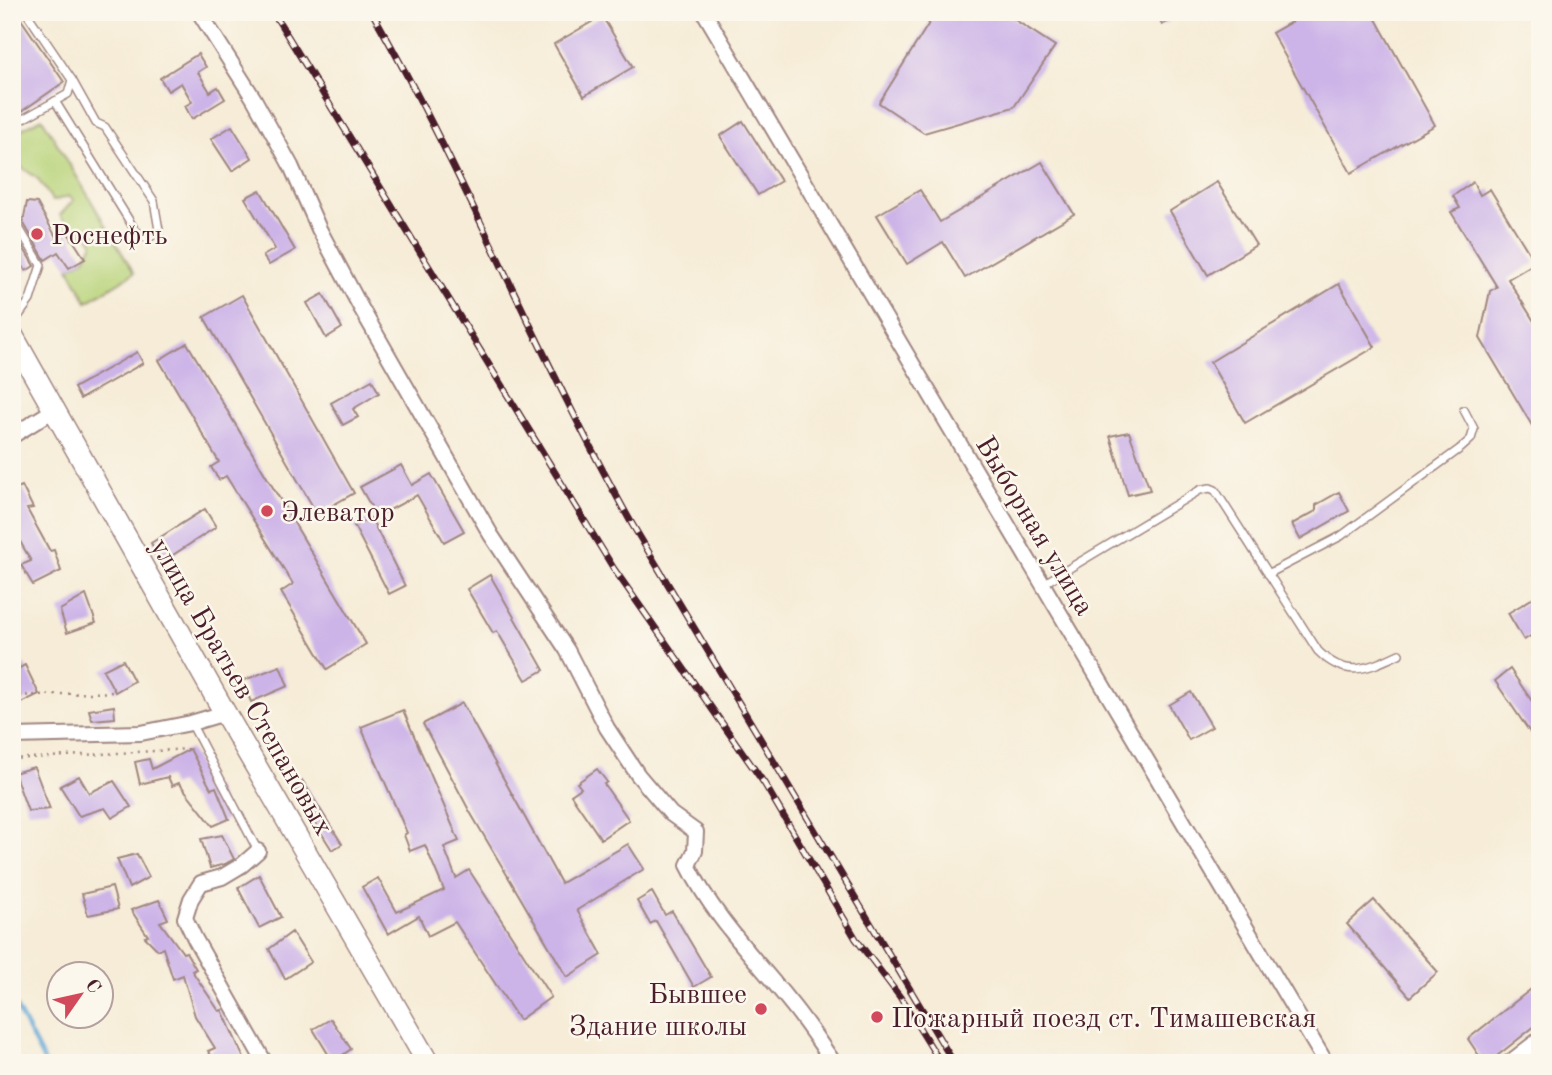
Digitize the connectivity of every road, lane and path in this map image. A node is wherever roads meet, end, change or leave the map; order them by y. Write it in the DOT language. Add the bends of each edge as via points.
graph roads {
  1 [pos="26,12"];
  2 [pos="200,12"];
  3 [pos="704,12"];
  4 [pos="72,80"];
  5 [pos="55,101"];
  6 [pos="12,125"];
  7 [pos="12,216"];
  8 [pos="12,324"];
  9 [pos="12,335"];
  10 [pos="54,410"];
  11 [pos="1464,410"];
  12 [pos="12,436"];
  13 [pos="1268,574"];
  14 [pos="1043,584"];
  15 [pos="1399,654"];
  16 [pos="115,692"];
  17 [pos="12,696"];
  18 [pos="225,713"];
  19 [pos="191,723"];
  20 [pos="12,736"];
  21 [pos="190,749"];
  22 [pos="12,759"];
  23 [pos="258,851"];
  24 [pos="1540,1038"];
  25 [pos="265,1063"];
  26 [pos="428,1063"];
  27 [pos="834,1063"];
  28 [pos="1326,1063"];
  29 [pos="1509,1063"];
  1 -- 4 [label="lane"];
  2 -- 27 [label="street" via="291,166 361,308 491,535 567,650 607,728 671,814 696,832 695,851 688,865 699,887"];
  3 -- 14 [label="street, Выборная улица"];
  4 -- 5 [label="lane" via="68,94"];
  4 -- 5 [label="lane" via="96,123 105,128 154,201 159,230 148,239 135,230"];
  5 -- 6 [label="lane"];
  7 -- 8 [label="lane" via="41,265 30,300"];
  9 -- 10 [label="main road, улица Братьев Степановых"];
  10 -- 12 [label="street"];
  10 -- 18 [label="main road, улица Братьев Степановых"];
  11 -- 13 [label="lane" via="1474,429 1461,448 1341,536"];
  13 -- 14 [label="lane" via="1214,490 1205,489"];
  13 -- 15 [label="lane" via="1328,661 1347,669 1366,668"];
  14 -- 28 [label="street, Выборная улица"];
  16 -- 17 [label="path"];
  18 -- 19 [label="street"];
  18 -- 26 [label="main road, улица Братьев Степановых"];
  19 -- 20 [label="street" via="141,733"];
  19 -- 23 [label="lane"];
  21 -- 22 [label="path"];
  23 -- 25 [label="street" via="222,877 201,883 186,918"];
  24 -- 29 [label="street"];
}
